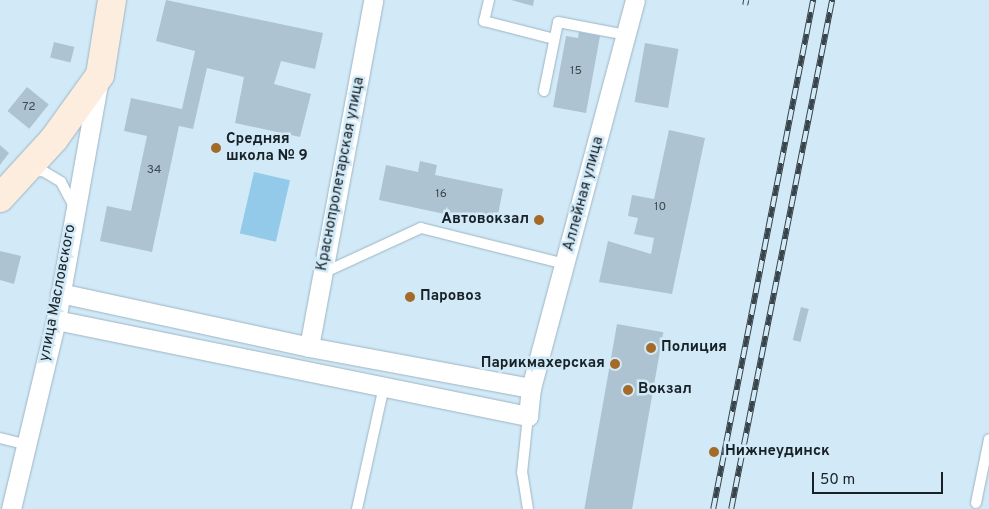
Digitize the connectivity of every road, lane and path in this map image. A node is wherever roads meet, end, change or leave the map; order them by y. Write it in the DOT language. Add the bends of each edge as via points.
graph roads {
  1 [pos="112,0"];
  2 [pos="373,0"];
  3 [pos="489,0"];
  4 [pos="635,0"];
  5 [pos="626,35"];
  6 [pos="554,39"];
  7 [pos="100,75"];
  8 [pos="544,91"];
  9 [pos="23,173"];
  10 [pos="0,198"];
  11 [pos="75,207"];
  12 [pos="565,264"];
  13 [pos="323,273"];
  14 [pos="60,293"];
  15 [pos="56,320"];
  16 [pos="309,348"];
  17 [pos="384,386"];
  18 [pos="531,388"];
  19 [pos="528,416"];
  20 [pos="0,438"];
  21 [pos="989,439"];
  22 [pos="24,444"];
  23 [pos="976,503"];
  24 [pos="11,509"];
  25 [pos="357,509"];
  26 [pos="528,509"];
  1 -- 7 [label="street, улица Масловского"];
  2 -- 13 [label="street, Краснопролетарская улица"];
  3 -- 6 [label="lane" via="484,21"];
  4 -- 5 [label="street, Аллейная улица"];
  5 -- 6 [label="lane" via="558,22"];
  5 -- 12 [label="street, Аллейная улица"];
  6 -- 8 [label="lane"];
  7 -- 9 [label="street, улица Масловского" via="54,139"];
  7 -- 11 [label="street, улица Масловского"];
  9 -- 10 [label="street, улица Масловского"];
  9 -- 11 [label="lane" via="42,171 61,182"];
  11 -- 14 [label="street, улица Масловского"];
  12 -- 13 [label="lane" via="421,228"];
  12 -- 18 [label="street, Аллейная улица"];
  13 -- 16 [label="street, Краснопролетарская улица"];
  14 -- 15 [label="street, улица Масловского"];
  14 -- 16 [label="street"];
  15 -- 17 [label="street"];
  15 -- 22 [label="street, улица Масловского"];
  16 -- 18 [label="street"];
  17 -- 19 [label="street"];
  17 -- 25 [label="lane"];
  18 -- 19 [label="street, Аллейная улица"];
  19 -- 26 [label="lane" via="522,473"];
  20 -- 22 [label="lane"];
  21 -- 23 [label="lane"];
  22 -- 24 [label="street, улица Масловского"];
}
